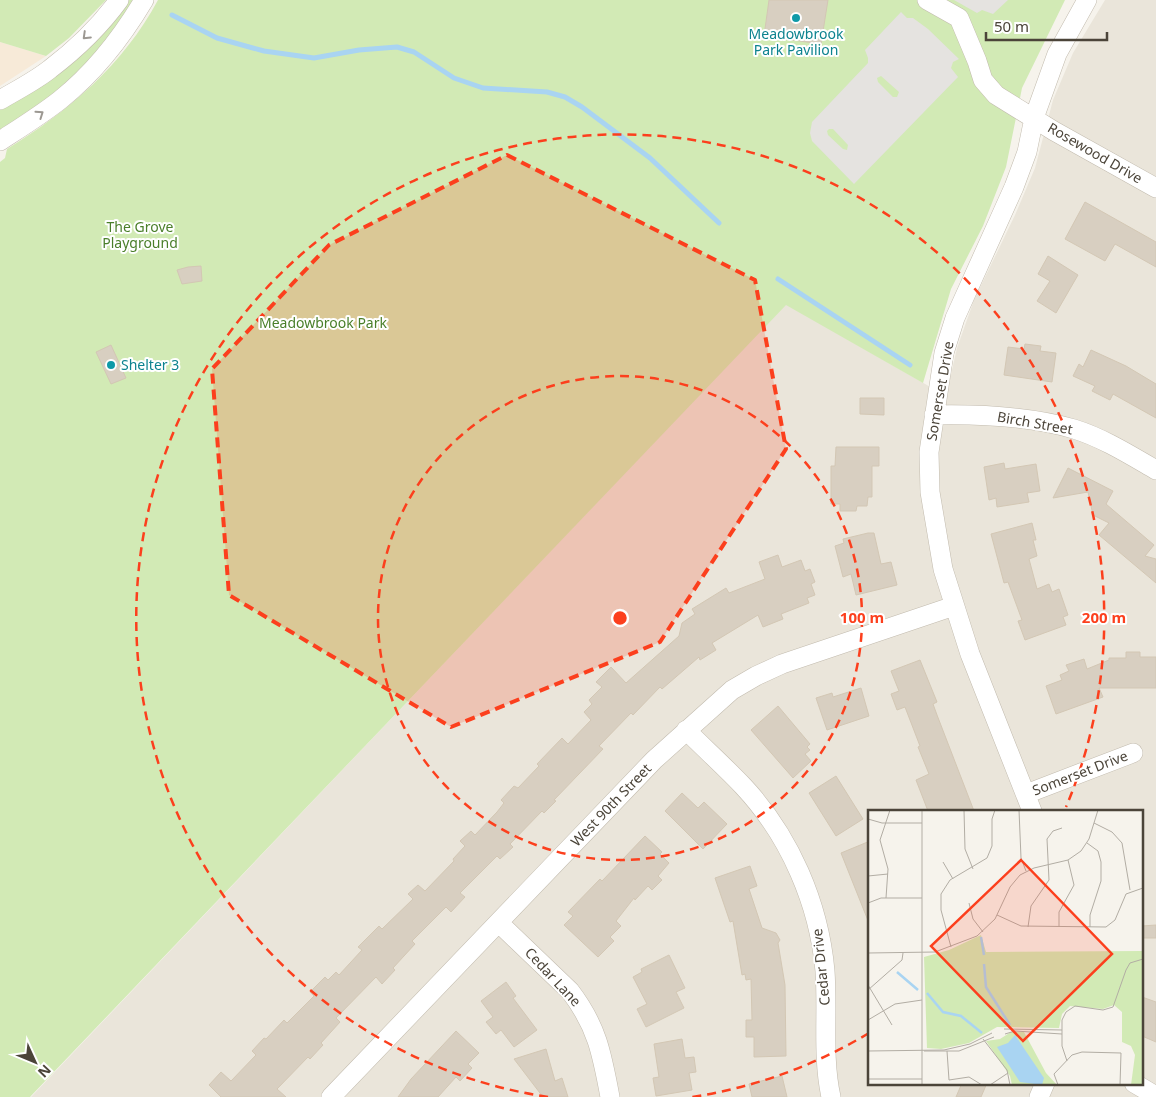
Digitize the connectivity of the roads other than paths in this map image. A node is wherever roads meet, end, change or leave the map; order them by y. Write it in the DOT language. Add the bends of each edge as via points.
graph roads {
  1 [pos="119,0"];
  2 [pos="144,0"];
  3 [pos="927,0"];
  4 [pos="1087,0"];
  5 [pos="0,100"];
  6 [pos="1034,118"];
  7 [pos="0,141"];
  8 [pos="1156,188"];
  9 [pos="934,415"];
  10 [pos="1156,470"];
  11 [pos="954,606"];
  12 [pos="686,730"];
  13 [pos="1133,753"];
  14 [pos="1029,802"];
  15 [pos="499,923"];
  16 [pos="1045,1084"];
  17 [pos="1136,1084"];
  18 [pos="1156,1096"];
  19 [pos="331,1097"];
  20 [pos="610,1097"];
  21 [pos="831,1097"];
  22 [pos="1039,1097"];
  1 -- 5 [label="street, one-way" via="50,70"];
  7 -- 2 [label="street, one-way" via="79,83 120,38"];
  3 -- 6 [label="street, Rosewood Drive" via="958,18 983,80 990,89"];
  4 -- 6 [label="street, Somerset Drive" via="1057,54"];
  6 -- 8 [label="street, Rosewood Drive"];
  6 -- 9 [label="street, Somerset Drive" via="1027,152 1014,188 955,318 944,353"];
  9 -- 10 [label="street, Birch Street" via="1008,417 1075,430 1106,442"];
  9 -- 11 [label="street, Somerset Drive" via="929,452 930,492 943,569"];
  11 -- 12 [label="street, West 90th Street" via="782,664 756,676 732,690"];
  11 -- 14 [label="street, Somerset Drive"];
  12 -- 15 [label="street, West 90th Street"];
  12 -- 21 [label="street, Cedar Drive" via="762,809 783,840 801,876 816,918 823,951"];
  13 -- 14 [label="street, Somerset Drive"];
  15 -- 19 [label="street, West 90th Street"];
  15 -- 20 [label="street, Cedar Lane" via="570,990 588,1016 599,1044"];
  16 -- 22 [label="street"];
  17 -- 18 [label="street"];
}
